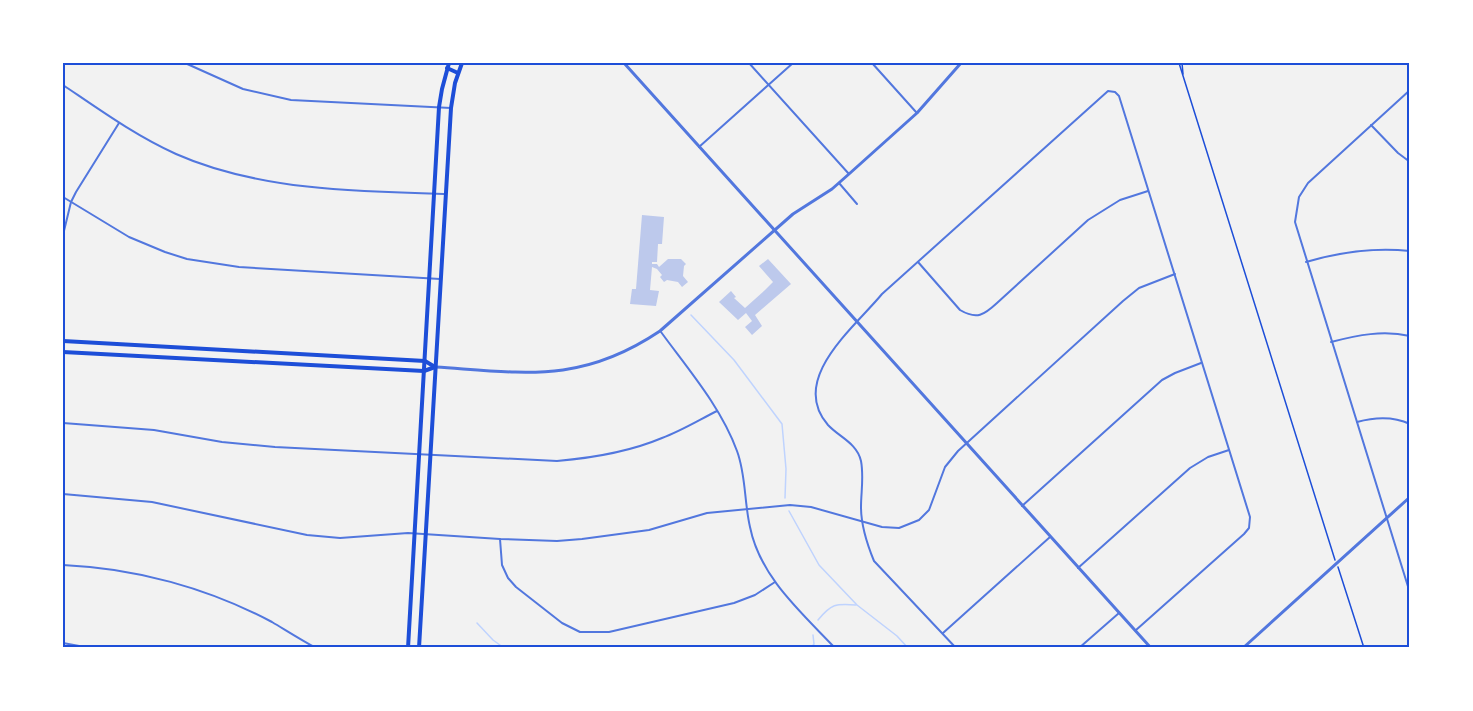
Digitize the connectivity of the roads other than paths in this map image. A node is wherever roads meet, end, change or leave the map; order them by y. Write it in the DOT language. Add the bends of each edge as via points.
graph roads {
  1 [pos="185,63"];
  2 [pos="462,63"];
  3 [pos="624,63"];
  4 [pos="749,63"];
  5 [pos="793,63"];
  6 [pos="872,63"];
  7 [pos="960,63"];
  8 [pos="448,65"];
  9 [pos="458,73"];
  10 [pos="769,85"];
  11 [pos="63,86"];
  12 [pos="1410,90"];
  13 [pos="439,107"];
  14 [pos="451,108"];
  15 [pos="917,113"];
  16 [pos="119,123"];
  17 [pos="1371,125"];
  18 [pos="699,147"];
  19 [pos="1410,162"];
  20 [pos="849,174"];
  21 [pos="839,183"];
  22 [pos="1148,191"];
  23 [pos="434,193"];
  24 [pos="446,194"];
  25 [pos="63,197"];
  26 [pos="71,202"];
  27 [pos="857,204"];
  28 [pos="774,230"];
  29 [pos="63,235"];
  30 [pos="1410,252"];
  31 [pos="917,261"];
  32 [pos="1306,262"];
  33 [pos="1175,273"];
  34 [pos="429,278"];
  35 [pos="441,279"];
  36 [pos="856,323"];
  37 [pos="660,331"];
  38 [pos="1410,336"];
  39 [pos="63,341"];
  40 [pos="1331,342"];
  41 [pos="250,351"];
  42 [pos="63,352"];
  43 [pos="425,361"];
  44 [pos="250,363"];
  45 [pos="1202,363"];
  46 [pos="435,367"];
  47 [pos="424,371"];
  48 [pos="717,411"];
  49 [pos="1357,422"];
  50 [pos="63,423"];
  51 [pos="1410,424"];
  52 [pos="966,444"];
  53 [pos="1230,450"];
  54 [pos="419,453"];
  55 [pos="430,456"];
  56 [pos="63,494"];
  57 [pos="1410,497"];
  58 [pos="1022,506"];
  59 [pos="747,510"];
  60 [pos="1387,518"];
  61 [pos="863,522"];
  62 [pos="415,533"];
  63 [pos="426,534"];
  64 [pos="1050,537"];
  65 [pos="500,539"];
  66 [pos="63,564"];
  67 [pos="1078,568"];
  68 [pos="775,582"];
  69 [pos="1410,593"];
  70 [pos="1119,613"];
  71 [pos="1135,631"];
  72 [pos="943,633"];
  73 [pos="63,643"];
  74 [pos="90,648"];
  75 [pos="316,648"];
  76 [pos="408,648"];
  77 [pos="419,648"];
  78 [pos="835,648"];
  79 [pos="956,648"];
  80 [pos="1079,648"];
  81 [pos="1151,648"];
  82 [pos="1244,648"];
  1 -- 13 [label="street" via="243,89 291,99"];
  2 -- 9 [label="main road"];
  3 -- 18 [label="street"];
  4 -- 10 [label="street"];
  5 -- 10 [label="street"];
  6 -- 15 [label="street"];
  7 -- 15 [label="street"];
  8 -- 9 [label="main road"];
  8 -- 13 [label="main road"];
  9 -- 14 [label="main road"];
  10 -- 18 [label="street"];
  10 -- 20 [label="street"];
  11 -- 16 [label="street"];
  12 -- 17 [label="street"];
  13 -- 14 [label="street"];
  13 -- 23 [label="main road"];
  14 -- 24 [label="main road"];
  15 -- 20 [label="street"];
  16 -- 23 [label="street" via="176,154 254,179 315,187"];
  16 -- 26 [label="street"];
  17 -- 19 [label="street"];
  17 -- 32 [label="street" via="1308,183 1299,197 1295,222"];
  18 -- 28 [label="street"];
  20 -- 21 [label="street"];
  21 -- 27 [label="street"];
  21 -- 28 [label="street"];
  22 -- 31 [label="street" via="1120,200 1088,220 998,303 978,316 960,310"];
  22 -- 31 [label="street" via="1119,96 1108,91"];
  22 -- 33 [label="street"];
  23 -- 24 [label="street"];
  23 -- 34 [label="main road"];
  24 -- 35 [label="main road"];
  25 -- 26 [label="street"];
  26 -- 29 [label="street"];
  26 -- 34 [label="street" via="146,245 205,263"];
  28 -- 36 [label="street"];
  28 -- 37 [label="street"];
  30 -- 32 [label="street" via="1356,251"];
  31 -- 36 [label="street"];
  32 -- 40 [label="street"];
  33 -- 45 [label="street"];
  33 -- 52 [label="street" via="1139,288 1123,301"];
  34 -- 35 [label="street"];
  34 -- 43 [label="main road"];
  35 -- 46 [label="main road"];
  36 -- 52 [label="street"];
  36 -- 61 [label="street" via="827,358 815,389 825,421 851,444 861,459"];
  37 -- 46 [label="street" via="618,355 575,369 537,373"];
  37 -- 48 [label="street"];
  38 -- 40 [label="street" via="1368,334"];
  39 -- 41 [label="main road"];
  40 -- 49 [label="street"];
  41 -- 43 [label="main road"];
  41 -- 44 [label="main road"];
  42 -- 44 [label="main road"];
  43 -- 46 [label="main road"];
  43 -- 47 [label="main road"];
  44 -- 47 [label="main road"];
  45 -- 53 [label="street"];
  45 -- 58 [label="street" via="1162,380"];
  46 -- 47 [label="main road"];
  46 -- 55 [label="main road"];
  47 -- 54 [label="main road"];
  48 -- 55 [label="street" via="647,444 578,459"];
  48 -- 59 [label="street" via="737,451"];
  49 -- 51 [label="street" via="1382,418"];
  49 -- 60 [label="street"];
  50 -- 54 [label="street" via="154,430 233,443"];
  52 -- 58 [label="street"];
  52 -- 61 [label="street" via="945,467 932,504 919,520 899,528"];
  53 -- 67 [label="street" via="1190,468"];
  53 -- 71 [label="street" via="1250,523 1244,534"];
  54 -- 55 [label="street"];
  54 -- 62 [label="main road"];
  55 -- 63 [label="main road"];
  56 -- 62 [label="street" via="152,502 307,535 340,538"];
  57 -- 60 [label="street"];
  58 -- 64 [label="street"];
  59 -- 61 [label="street" via="801,504"];
  59 -- 65 [label="street" via="707,513 649,530 582,539"];
  59 -- 68 [label="street" via="754,544"];
  60 -- 69 [label="street"];
  60 -- 82 [label="street"];
  61 -- 72 [label="street" via="874,561"];
  62 -- 63 [label="street"];
  62 -- 76 [label="main road"];
  63 -- 65 [label="street"];
  63 -- 77 [label="main road"];
  64 -- 67 [label="street"];
  64 -- 72 [label="street"];
  65 -- 68 [label="street" via="502,565 516,587 580,632 609,632 734,603"];
  66 -- 75 [label="street" via="137,573 202,592 272,622"];
  67 -- 70 [label="street"];
  68 -- 78 [label="street"];
  70 -- 71 [label="street"];
  70 -- 80 [label="street"];
  71 -- 81 [label="street"];
  72 -- 79 [label="street"];
  73 -- 74 [label="street"];
}
